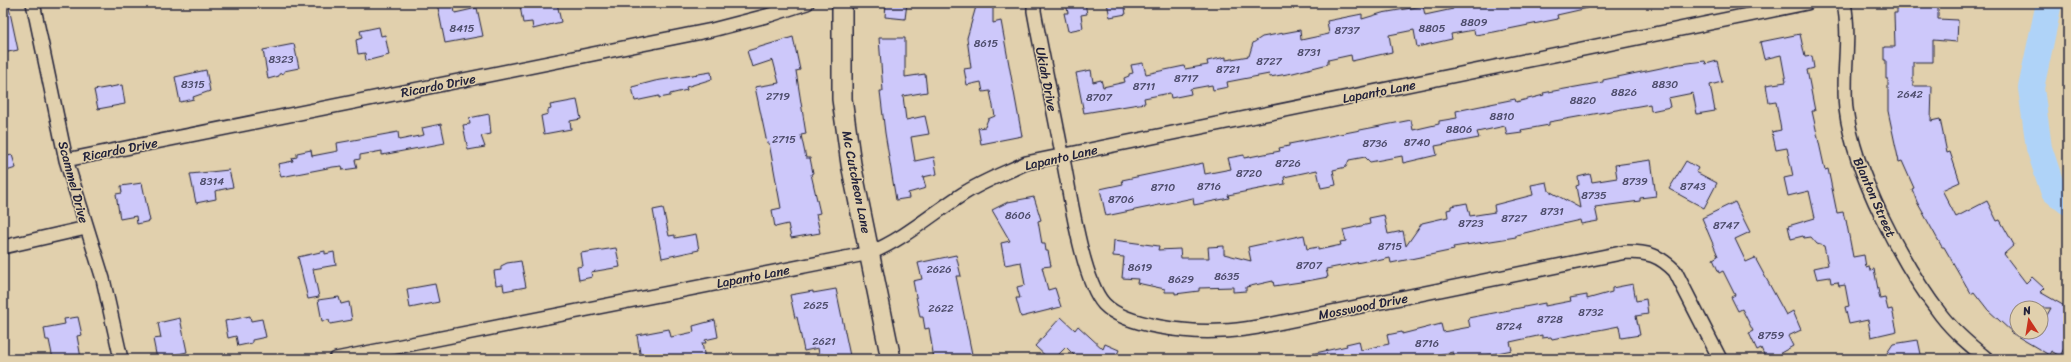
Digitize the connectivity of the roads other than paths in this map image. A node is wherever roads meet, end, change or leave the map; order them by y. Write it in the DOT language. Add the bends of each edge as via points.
graph roads {
  1 [pos="33,3"];
  2 [pos="807,3"];
  3 [pos="842,3"];
  4 [pos="1034,3"];
  5 [pos="1807,3"];
  6 [pos="1844,3"];
  7 [pos="1063,155"];
  8 [pos="66,160"];
  9 [pos="86,228"];
  10 [pos="3,247"];
  11 [pos="870,253"];
  12 [pos="121,359"];
  13 [pos="336,359"];
  14 [pos="891,359"];
  15 [pos="1720,359"];
  16 [pos="1987,359"];
  1 -- 8 [label="street, Scammel Drive"];
  2 -- 8 [label="street, Ricardo Drive" via="712,30"];
  3 -- 11 [label="street, Mc Cutcheon Lane" via="842,99 851,164"];
  4 -- 7 [label="street, Ukiah Drive"];
  5 -- 7 [label="street, Lapanto Lane"];
  6 -- 16 [label="street, Blanton Street" via="1848,42 1846,108 1852,140 1862,169 1894,240 1919,284 1942,316 1966,342"];
  7 -- 11 [label="street, Lapanto Lane" via="1026,163 991,178 964,193 890,245"];
  7 -- 15 [label="street, Mosswood Drive" via="1078,235 1091,284 1104,304 1120,316 1189,330 1222,331 1251,328 1626,252 1645,252 1665,260 1676,270"];
  8 -- 9 [label="street, Scammel Drive"];
  9 -- 10 [label="street"];
  9 -- 12 [label="street, Scammel Drive" via="103,279"];
  11 -- 13 [label="street, Lapanto Lane"];
  11 -- 14 [label="street, Mc Cutcheon Lane"];
}
